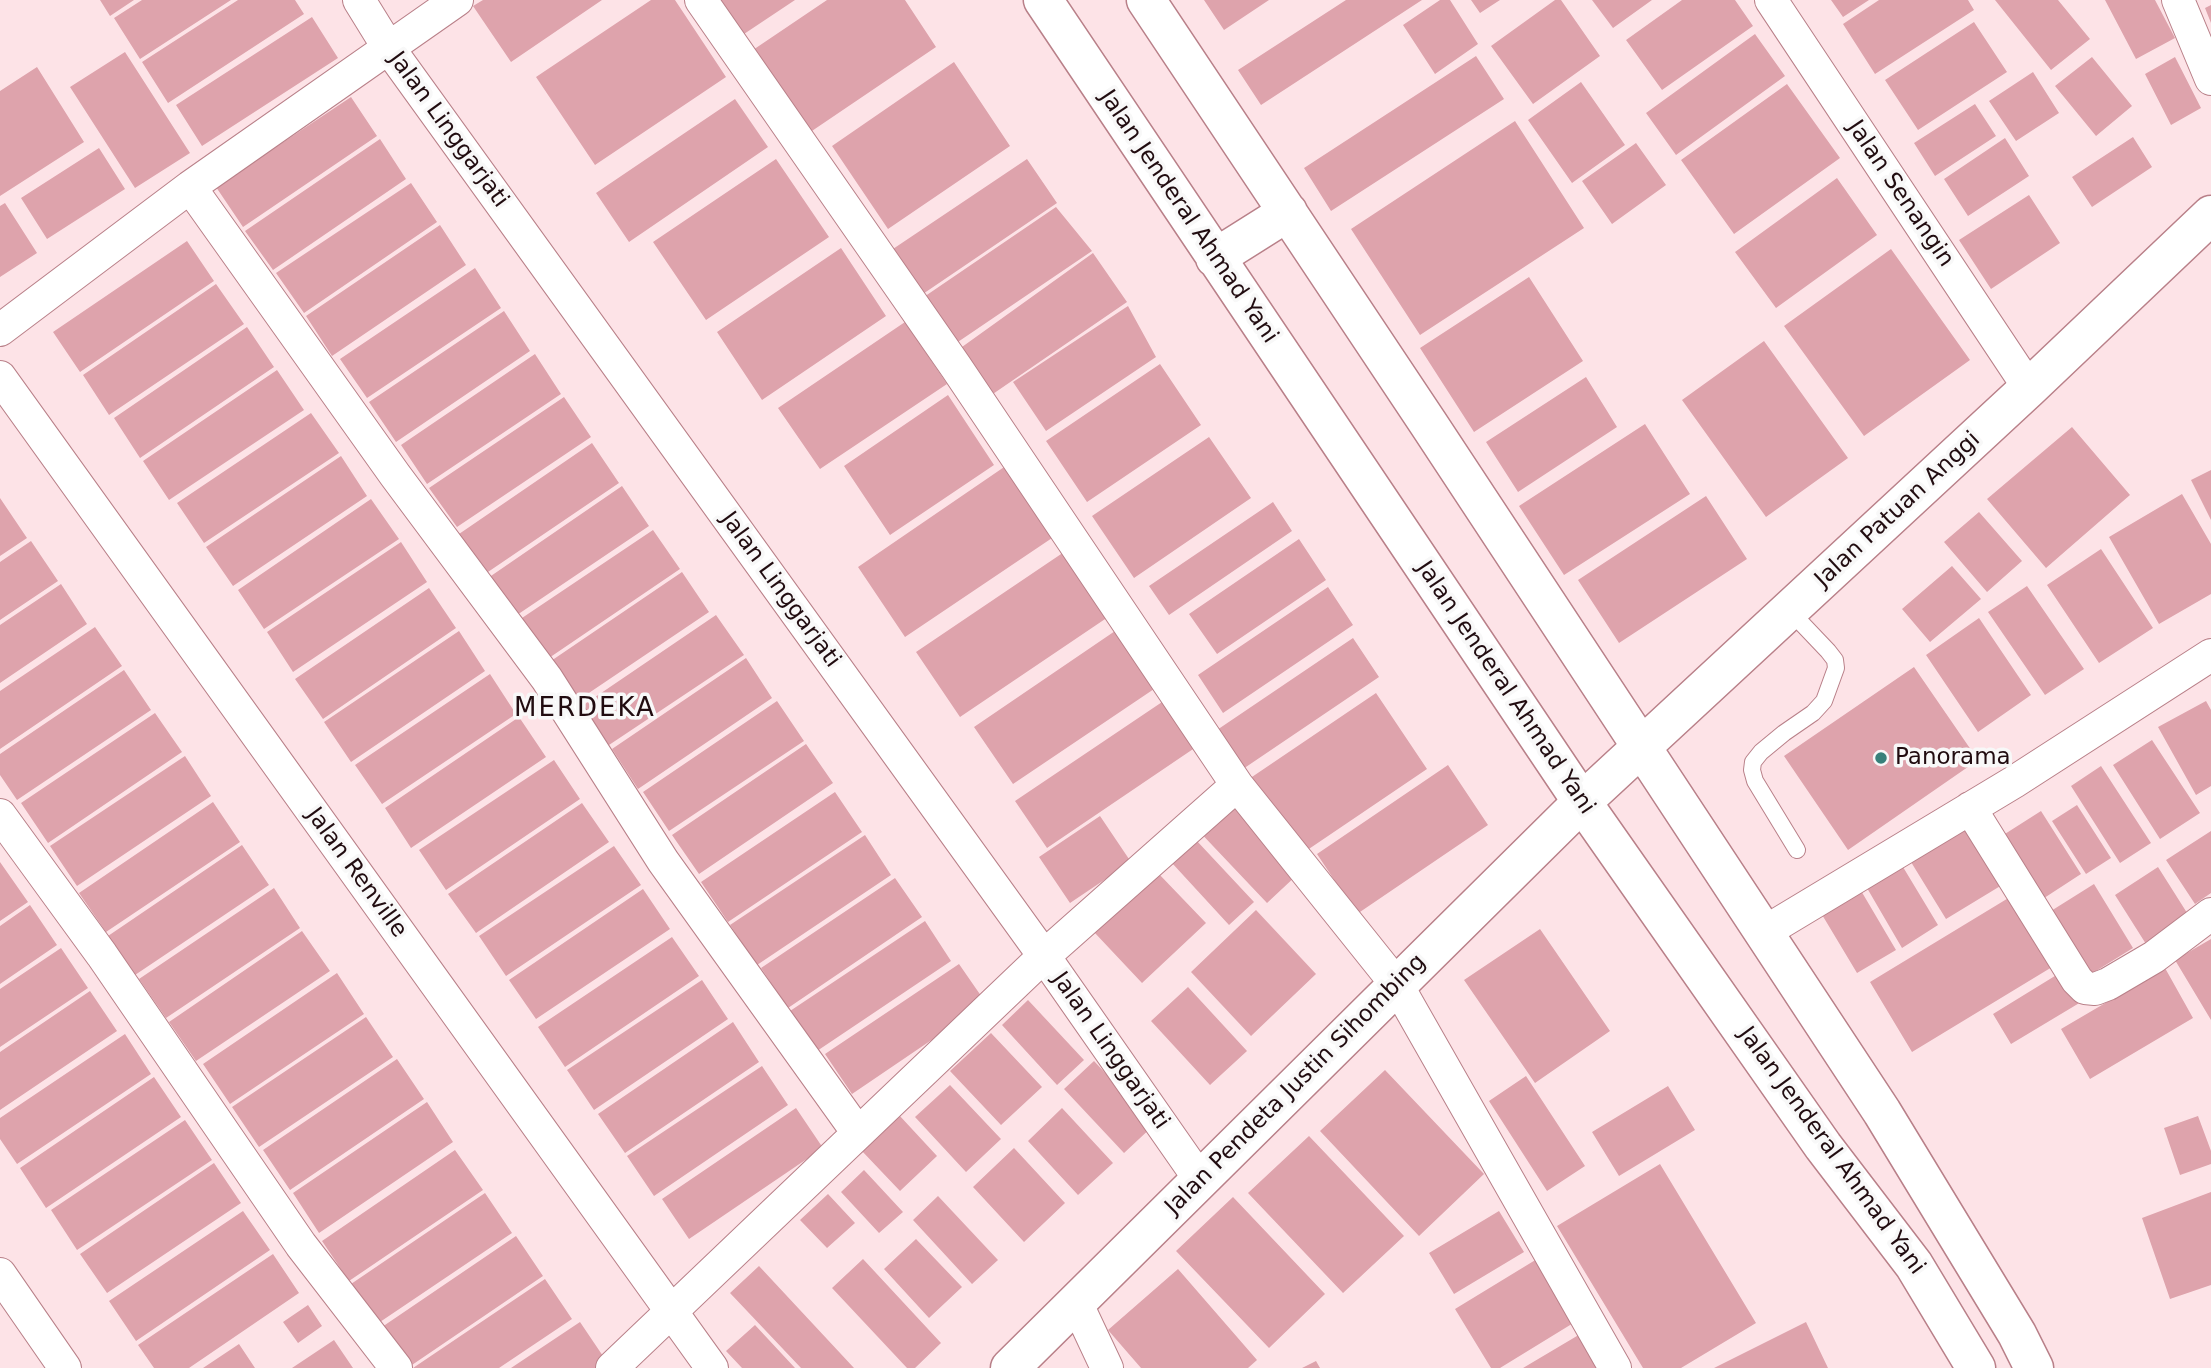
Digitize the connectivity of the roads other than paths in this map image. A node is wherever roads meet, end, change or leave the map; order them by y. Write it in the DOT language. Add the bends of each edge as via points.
graph roads {
  1 [pos="359,0"];
  2 [pos="457,0"];
  3 [pos="701,0"];
  4 [pos="1043,0"];
  5 [pos="1146,0"];
  6 [pos="1771,0"];
  7 [pos="2178,0"];
  8 [pos="388,47"];
  9 [pos="2211,79"];
  10 [pos="190,187"];
  11 [pos="1288,212"];
  12 [pos="2211,215"];
  13 [pos="1215,258"];
  14 [pos="0,330"];
  15 [pos="0,377"];
  16 [pos="2029,388"];
  17 [pos="1789,610"];
  18 [pos="2211,655"];
  19 [pos="1642,747"];
  20 [pos="1237,785"];
  21 [pos="1582,802"];
  22 [pos="1970,808"];
  23 [pos="0,815"];
  24 [pos="1797,850"];
  25 [pos="2211,914"];
  26 [pos="1763,933"];
  27 [pos="1044,956"];
  28 [pos="1397,985"];
  29 [pos="858,1133"];
  30 [pos="1201,1181"];
  31 [pos="0,1274"];
  32 [pos="1076,1302"];
  33 [pos="671,1311"];
  34 [pos="65,1368"];
  35 [pos="396,1368"];
  36 [pos="612,1368"];
  37 [pos="712,1368"];
  38 [pos="1010,1368"];
  39 [pos="1107,1368"];
  40 [pos="1615,1368"];
  41 [pos="1976,1368"];
  42 [pos="2034,1368"];
  1 -- 8 [label="street, Jalan Linggarjati"];
  2 -- 8 [label="street"];
  3 -- 20 [label="street" via="956,367"];
  4 -- 13 [label="main road, Jalan Jenderal Ahmad Yani"];
  5 -- 11 [label="main road"];
  6 -- 16 [label="street, Jalan Senangin"];
  7 -- 9 [label="street"];
  8 -- 10 [label="street"];
  8 -- 27 [label="street, Jalan Linggarjati"];
  10 -- 14 [label="street"];
  10 -- 29 [label="street" via="394,475 547,679 663,862"];
  11 -- 13 [label="main road"];
  11 -- 19 [label="main road"];
  12 -- 16 [label="main road, Jalan Patuan Anggi"];
  13 -- 21 [label="main road, Jalan Jenderal Ahmad Yani"];
  15 -- 33 [label="street, Jalan Renville"];
  16 -- 17 [label="main road, Jalan Patuan Anggi"];
  17 -- 19 [label="main road, Jalan Patuan Anggi"];
  17 -- 24 [label="lane" via="1828,651 1836,668 1824,701 1814,713 1753,762 1755,782"];
  18 -- 22 [label="street"];
  19 -- 21 [label="main road, Jalan Patuan Anggi"];
  19 -- 26 [label="main road"];
  20 -- 27 [label="street"];
  20 -- 28 [label="street"];
  21 -- 28 [label="main road, Jalan Pendeta Justin Sihombing"];
  21 -- 41 [label="main road, Jalan Jenderal Ahmad Yani" via="1823,1146 1914,1265"];
  22 -- 25 [label="street" via="2085,988 2095,989 2154,957"];
  22 -- 26 [label="street"];
  23 -- 35 [label="street" via="301,1245"];
  26 -- 42 [label="main road" via="1882,1112"];
  27 -- 29 [label="street"];
  27 -- 30 [label="street, Jalan Linggarjati"];
  28 -- 30 [label="main road, Jalan Pendeta Justin Sihombing"];
  28 -- 40 [label="street"];
  29 -- 33 [label="street"];
  30 -- 32 [label="main road, Jalan Pendeta Justin Sihombing"];
  31 -- 34 [label="street"];
  32 -- 38 [label="main road, Jalan Pendeta Justin Sihombing"];
  32 -- 39 [label="street"];
  33 -- 36 [label="street"];
  33 -- 37 [label="street, Jalan Renville"];
}
